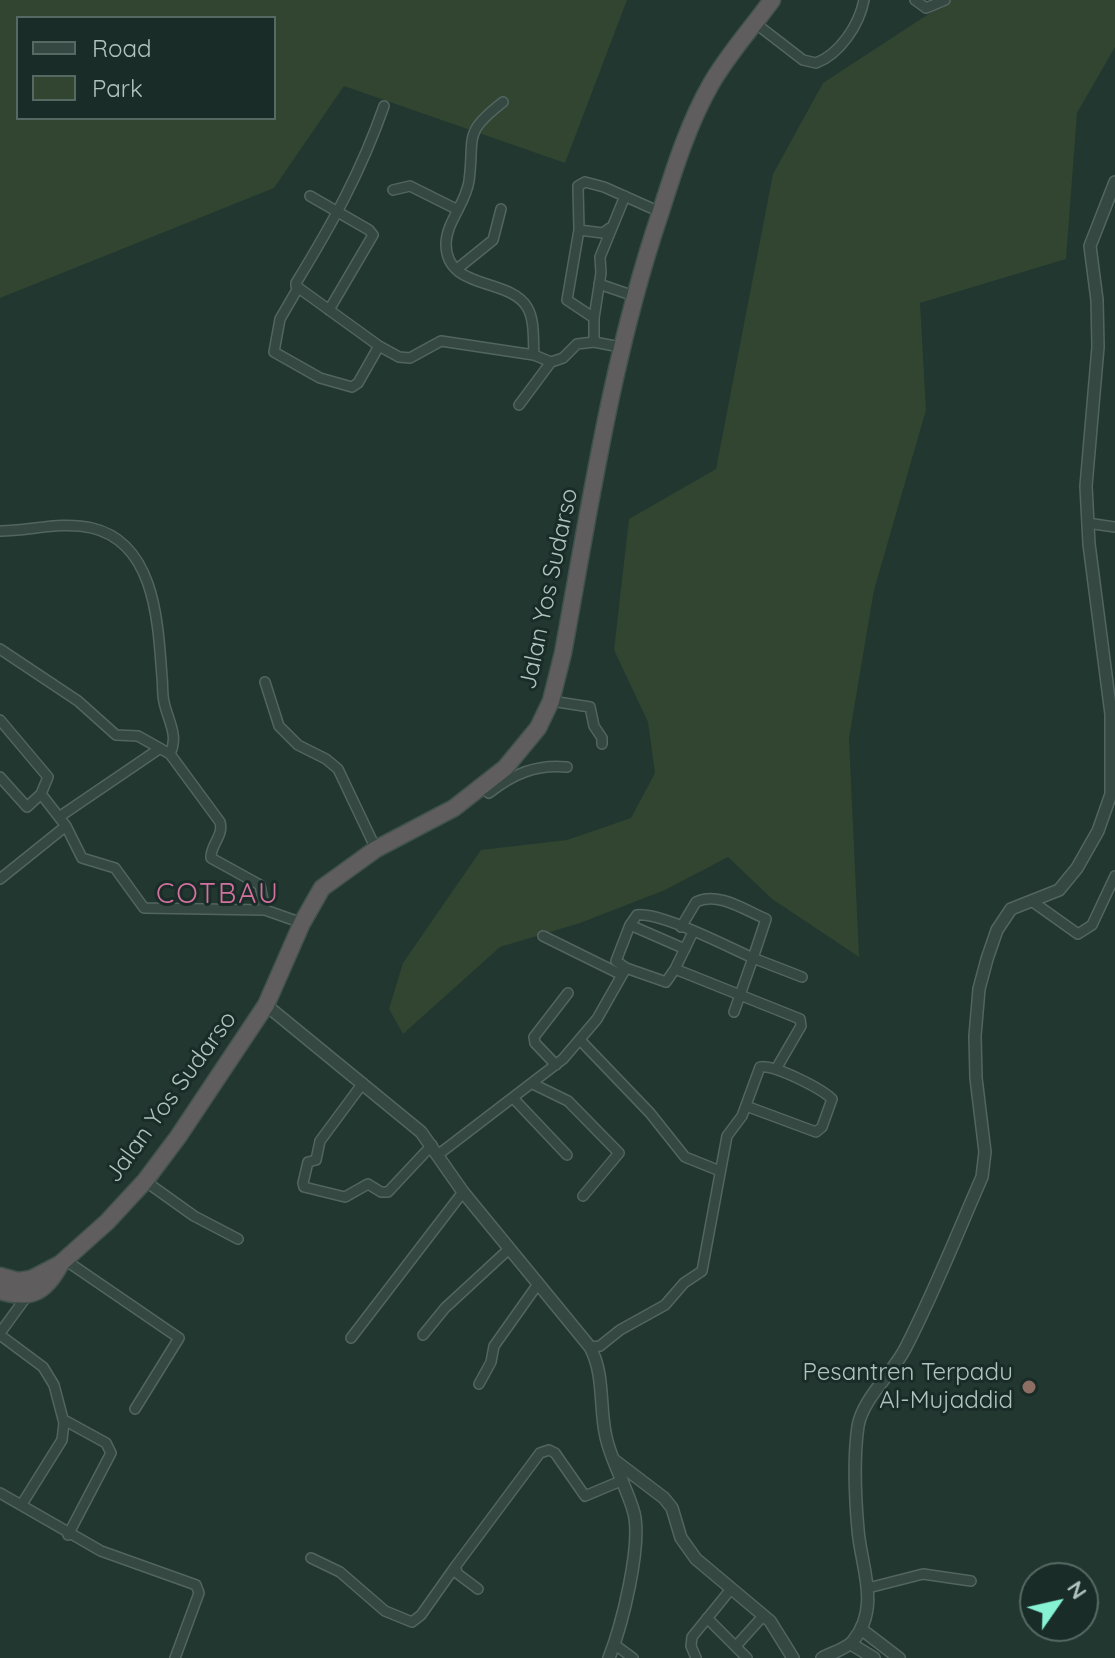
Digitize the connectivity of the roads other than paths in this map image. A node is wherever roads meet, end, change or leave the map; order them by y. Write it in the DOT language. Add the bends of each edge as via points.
graph roads {
  1 [pos="772,0"];
  2 [pos="864,0"];
  3 [pos="872,0"];
  4 [pos="915,0"];
  5 [pos="945,0"];
  6 [pos="755,23"];
  7 [pos="503,102"];
  8 [pos="384,106"];
  9 [pos="1115,182"];
  10 [pos="393,190"];
  11 [pos="310,196"];
  12 [pos="625,196"];
  13 [pos="501,209"];
  14 [pos="458,210"];
  15 [pos="660,212"];
  16 [pos="339,213"];
  17 [pos="610,228"];
  18 [pos="579,230"];
  19 [pos="457,269"];
  20 [pos="599,284"];
  21 [pos="298,288"];
  22 [pos="634,296"];
  23 [pos="329,310"];
  24 [pos="594,318"];
  25 [pos="594,342"];
  26 [pos="379,346"];
  27 [pos="620,347"];
  28 [pos="534,355"];
  29 [pos="551,362"];
  30 [pos="519,405"];
  31 [pos="1087,523"];
  32 [pos="1115,527"];
  33 [pos="0,531"];
  34 [pos="0,649"];
  35 [pos="265,682"];
  36 [pos="551,701"];
  37 [pos="0,720"];
  38 [pos="602,744"];
  39 [pos="159,749"];
  40 [pos="170,754"];
  41 [pos="567,767"];
  42 [pos="0,777"];
  43 [pos="482,788"];
  44 [pos="41,794"];
  45 [pos="63,822"];
  46 [pos="376,849"];
  47 [pos="1115,876"];
  48 [pos="0,879"];
  49 [pos="1033,902"];
  50 [pos="265,910"];
  51 [pos="302,923"];
  52 [pos="630,925"];
  53 [pos="681,927"];
  54 [pos="693,932"];
  55 [pos="543,936"];
  56 [pos="685,949"];
  57 [pos="753,958"];
  58 [pos="675,969"];
  59 [pos="624,972"];
  60 [pos="802,977"];
  61 [pos="568,993"];
  62 [pos="740,994"];
  63 [pos="266,1005"];
  64 [pos="734,1012"];
  65 [pos="580,1040"];
  66 [pos="556,1065"];
  67 [pos="776,1069"];
  68 [pos="363,1083"];
  69 [pos="533,1084"];
  70 [pos="514,1099"];
  71 [pos="746,1106"];
  72 [pos="436,1149"];
  73 [pos="567,1155"];
  74 [pos="720,1171"];
  75 [pos="145,1181"];
  76 [pos="463,1192"];
  77 [pos="583,1196"];
  78 [pos="238,1239"];
  79 [pos="509,1249"];
  80 [pos="62,1262"];
  81 [pos="0,1276"];
  82 [pos="538,1284"];
  83 [pos="0,1291"];
  84 [pos="27,1296"];
  85 [pos="0,1334"];
  86 [pos="423,1335"];
  87 [pos="351,1338"];
  88 [pos="590,1347"];
  89 [pos="479,1384"];
  90 [pos="135,1409"];
  91 [pos="64,1420"];
  92 [pos="614,1459"];
  93 [pos="623,1480"];
  94 [pos="646,1482"];
  95 [pos="0,1493"];
  96 [pos="629,1493"];
  97 [pos="22,1504"];
  98 [pos="68,1535"];
  99 [pos="311,1558"];
  100 [pos="455,1567"];
  101 [pos="971,1581"];
  102 [pos="868,1588"];
  103 [pos="478,1589"];
  104 [pos="731,1589"];
  105 [pos="764,1615"];
  106 [pos="707,1618"];
  107 [pos="861,1629"];
  108 [pos="614,1644"];
  109 [pos="851,1644"];
  110 [pos="736,1646"];
  111 [pos="789,1656"];
  112 [pos="175,1658"];
  113 [pos="609,1658"];
  114 [pos="633,1658"];
  115 [pos="696,1658"];
  116 [pos="747,1658"];
  117 [pos="822,1658"];
  118 [pos="874,1658"];
  119 [pos="899,1658"];
  1 -- 6 [label="highway, Jalan Yos Sudarso"];
  2 -- 3 [label="street"];
  2 -- 6 [label="street" via="852,30 816,63 797,57"];
  4 -- 5 [label="street" via="926,8"];
  6 -- 15 [label="highway, Jalan Yos Sudarso" via="706,94"];
  7 -- 14 [label="street" via="472,133 467,189"];
  8 -- 16 [label="street"];
  9 -- 31 [label="street" via="1090,246 1098,334"];
  10 -- 14 [label="street" via="410,186"];
  11 -- 16 [label="street"];
  12 -- 15 [label="street"];
  12 -- 17 [label="street"];
  12 -- 18 [label="street" via="579,184"];
  13 -- 19 [label="street" via="493,240"];
  14 -- 19 [label="street" via="446,248"];
  15 -- 22 [label="highway, Jalan Yos Sudarso"];
  16 -- 21 [label="street" via="296,283"];
  16 -- 23 [label="street" via="373,235"];
  17 -- 18 [label="street" via="603,233"];
  17 -- 20 [label="street" via="600,257"];
  18 -- 24 [label="street" via="567,300"];
  19 -- 28 [label="street" via="475,282 522,299 531,316"];
  20 -- 22 [label="street"];
  20 -- 24 [label="street"];
  21 -- 23 [label="street"];
  21 -- 26 [label="street" via="280,319 274,352 320,378 352,387"];
  22 -- 27 [label="highway, Jalan Yos Sudarso"];
  23 -- 26 [label="street"];
  24 -- 25 [label="street"];
  25 -- 27 [label="street"];
  25 -- 29 [label="street" via="577,344"];
  26 -- 28 [label="street" via="404,358 441,341"];
  27 -- 36 [label="highway, Jalan Yos Sudarso"];
  28 -- 29 [label="street"];
  29 -- 30 [label="street"];
  31 -- 32 [label="street"];
  31 -- 49 [label="street" via="1111,714 1111,794 1077,868 1059,890"];
  33 -- 40 [label="street" via="91,528 118,539 130,552 157,614 163,700 175,741"];
  34 -- 39 [label="street" via="78,701 116,735 138,736"];
  35 -- 46 [label="street" via="279,726 298,745 338,769"];
  36 -- 38 [label="street" via="589,706"];
  36 -- 43 [label="highway, Jalan Yos Sudarso" via="523,750"];
  37 -- 44 [label="street" via="46,773"];
  39 -- 40 [label="street"];
  39 -- 45 [label="street"];
  40 -- 50 [label="street" via="220,822 211,858 260,885"];
  41 -- 43 [label="street" via="534,768 489,793"];
  42 -- 44 [label="street" via="23,806"];
  43 -- 46 [label="highway, Jalan Yos Sudarso"];
  44 -- 45 [label="street"];
  45 -- 48 [label="street"];
  45 -- 50 [label="street" via="82,858 115,868 144,908"];
  46 -- 51 [label="highway, Jalan Yos Sudarso" via="322,888"];
  47 -- 49 [label="street" via="1092,925 1078,934"];
  49 -- 102 [label="street" via="1006,915 979,989 975,1059 985,1152 982,1177 904,1350 859,1425 858,1534"];
  50 -- 51 [label="street"];
  51 -- 63 [label="highway, Jalan Yos Sudarso"];
  52 -- 53 [label="street" via="640,914"];
  52 -- 56 [label="street"];
  52 -- 59 [label="street" via="616,959"];
  53 -- 54 [label="street"];
  53 -- 57 [label="street" via="696,902 711,898 764,918"];
  54 -- 56 [label="street"];
  54 -- 57 [label="street"];
  55 -- 59 [label="street"];
  56 -- 58 [label="street"];
  57 -- 60 [label="street"];
  57 -- 62 [label="street"];
  58 -- 59 [label="street" via="666,982"];
  58 -- 62 [label="street"];
  59 -- 65 [label="street"];
  61 -- 66 [label="street" via="534,1037"];
  62 -- 64 [label="street"];
  62 -- 67 [label="street" via="801,1021"];
  63 -- 68 [label="street"];
  63 -- 75 [label="highway, Jalan Yos Sudarso"];
  65 -- 66 [label="street"];
  65 -- 74 [label="street" via="685,1157"];
  66 -- 69 [label="street"];
  67 -- 71 [label="street" via="760,1067"];
  67 -- 71 [label="street" via="831,1097 819,1130"];
  68 -- 72 [label="street"];
  68 -- 72 [label="street" via="324,1135 316,1160 308,1162 304,1187 345,1197 368,1184 388,1192"];
  69 -- 70 [label="street"];
  69 -- 77 [label="street" via="568,1101 619,1153"];
  70 -- 72 [label="street"];
  70 -- 73 [label="street"];
  71 -- 74 [label="street" via="727,1136"];
  72 -- 76 [label="street"];
  74 -- 88 [label="street" via="702,1271 665,1305 600,1346"];
  75 -- 78 [label="street"];
  75 -- 80 [label="highway, Jalan Yos Sudarso"];
  76 -- 79 [label="street"];
  76 -- 87 [label="street"];
  79 -- 82 [label="street"];
  79 -- 86 [label="street"];
  80 -- 81 [label="highway, Jalan Yos Sudarso" via="31,1279"];
  80 -- 84 [label="highway, Jalan Yos Sudarso" via="42,1288"];
  80 -- 90 [label="street" via="179,1338"];
  82 -- 88 [label="street"];
  82 -- 89 [label="street" via="494,1346"];
  83 -- 84 [label="highway"];
  84 -- 85 [label="street"];
  85 -- 91 [label="street" via="43,1367"];
  88 -- 92 [label="street" via="599,1367 606,1436"];
  91 -- 97 [label="street" via="62,1440"];
  91 -- 98 [label="street" via="106,1443 111,1453"];
  92 -- 93 [label="street"];
  92 -- 94 [label="street"];
  93 -- 96 [label="street"];
  93 -- 100 [label="street" via="585,1496 555,1453 540,1453"];
  94 -- 96 [label="street"];
  94 -- 104 [label="street" via="672,1508 688,1550"];
  95 -- 97 [label="street"];
  96 -- 108 [label="street" via="636,1545"];
  97 -- 98 [label="street"];
  98 -- 112 [label="street" via="196,1585 199,1593"];
  99 -- 100 [label="street" via="340,1572 385,1611 412,1622"];
  100 -- 103 [label="street"];
  101 -- 102 [label="street" via="923,1574"];
  102 -- 107 [label="street"];
  104 -- 105 [label="street"];
  104 -- 106 [label="street"];
  105 -- 110 [label="street"];
  105 -- 111 [label="street"];
  106 -- 110 [label="street"];
  106 -- 115 [label="street" via="691,1641"];
  107 -- 109 [label="street"];
  107 -- 119 [label="street"];
  108 -- 113 [label="street"];
  108 -- 114 [label="street"];
  109 -- 117 [label="street"];
  109 -- 118 [label="street"];
  110 -- 116 [label="street"];
}
